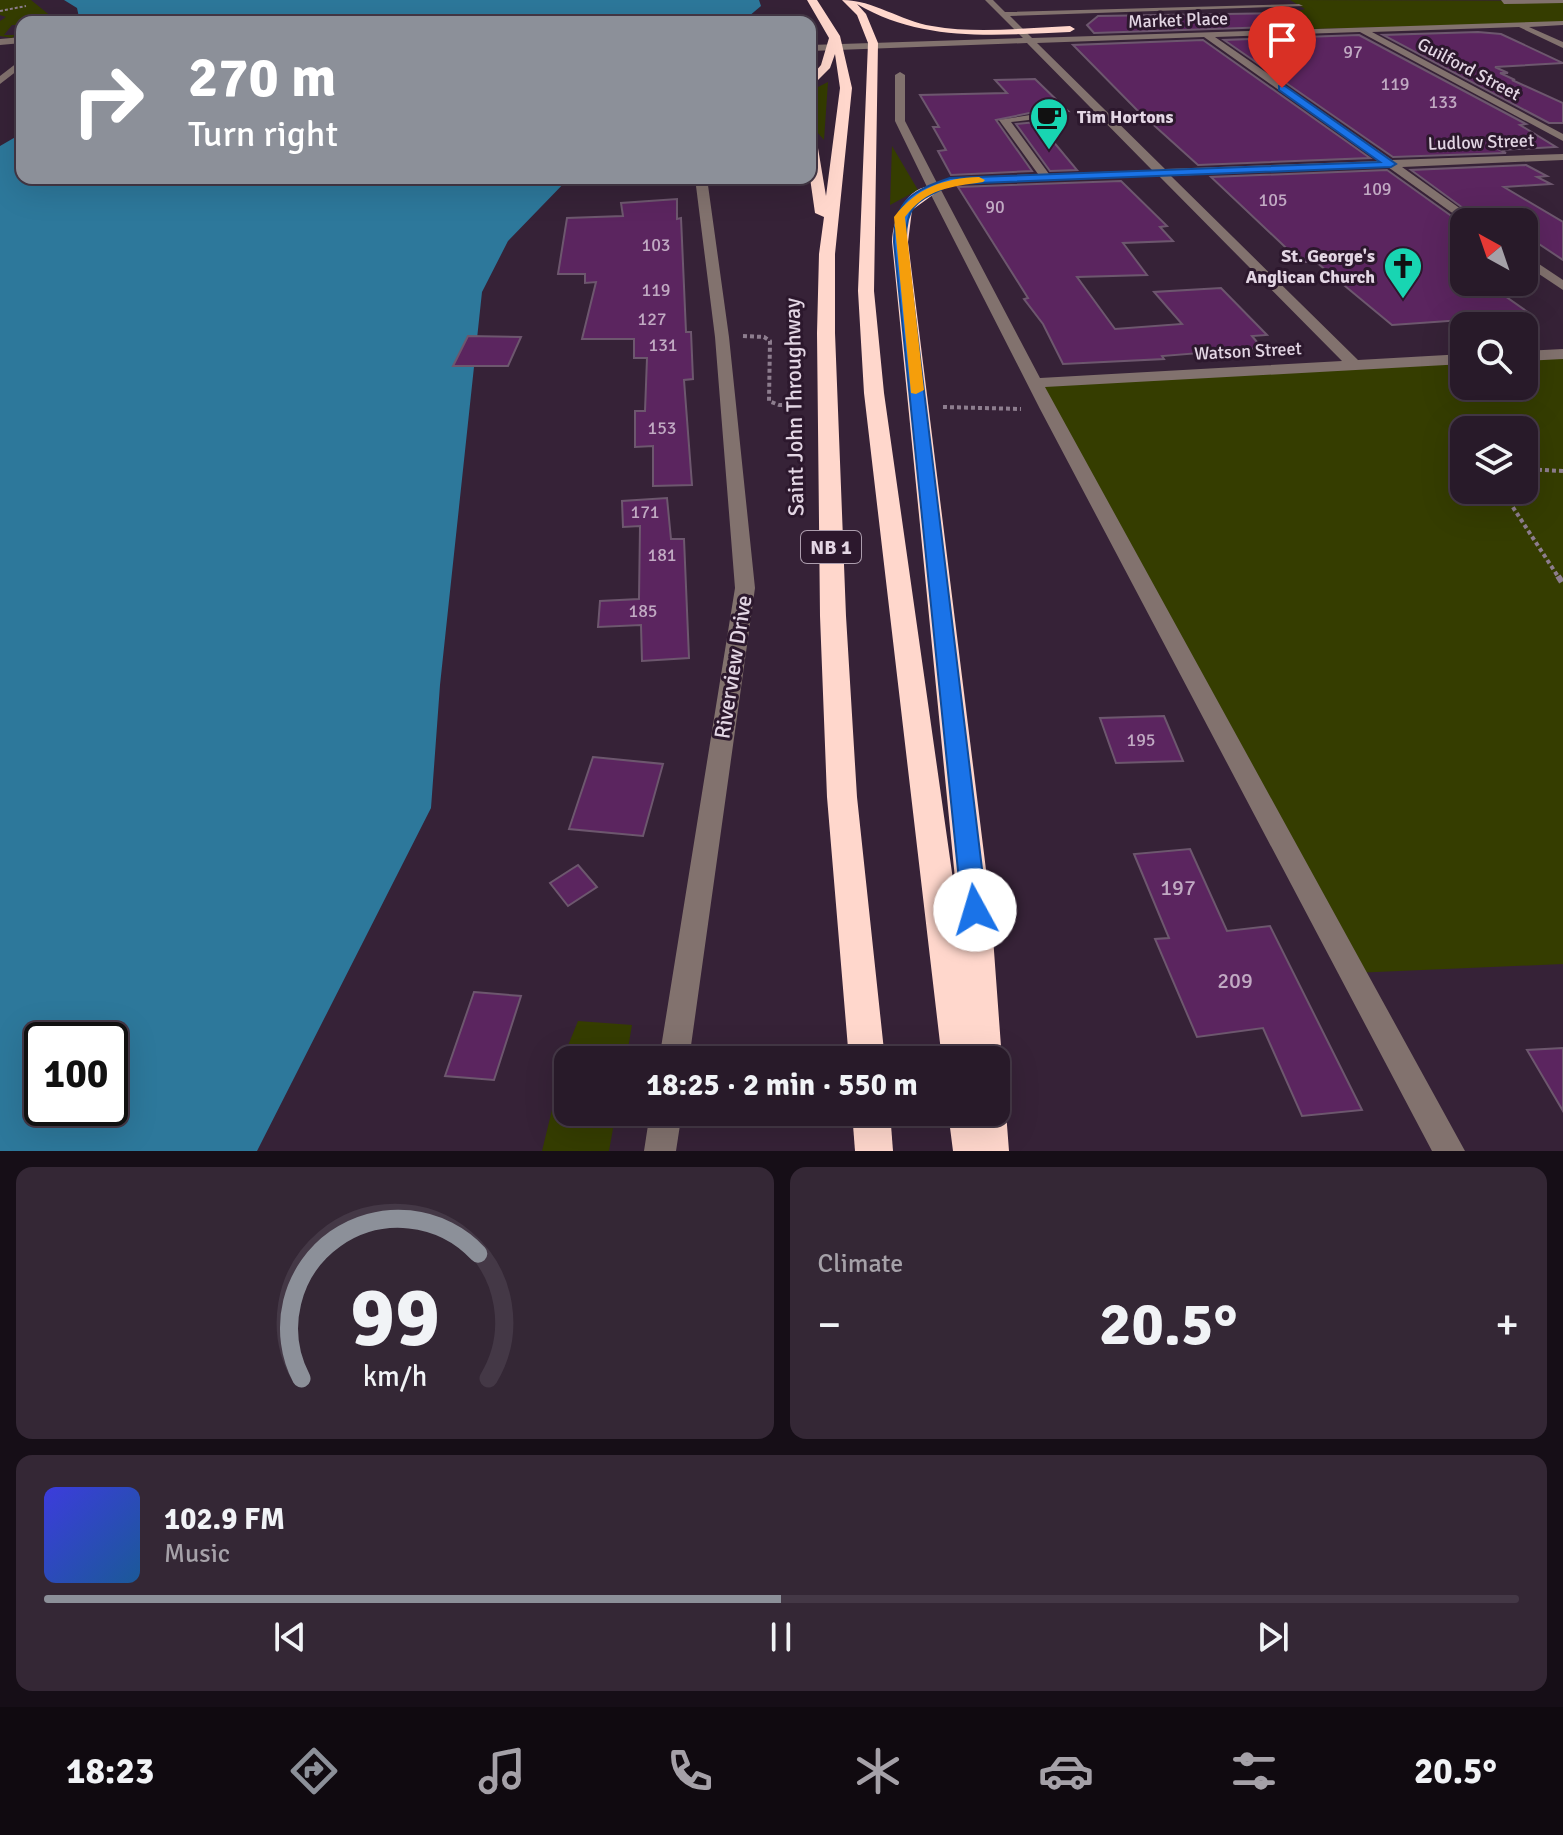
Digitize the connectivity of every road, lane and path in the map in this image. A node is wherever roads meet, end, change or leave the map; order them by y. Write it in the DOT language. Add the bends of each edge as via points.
graph roads {
  1 [pos="812,0"];
  2 [pos="835,0"];
  3 [pos="847,0"];
  4 [pos="856,0"];
  5 [pos="989,0"];
  6 [pos="1563,1"];
  7 [pos="1011,2"];
  8 [pos="1504,2"];
  9 [pos="26,6"];
  10 [pos="1299,6"];
  11 [pos="0,11"];
  12 [pos="1005,15"];
  13 [pos="886,18"];
  14 [pos="1563,23"];
  15 [pos="1517,24"];
  16 [pos="1070,29"];
  17 [pos="1360,29"];
  18 [pos="1172,30"];
  19 [pos="1202,32"];
  20 [pos="1025,34"];
  21 [pos="835,36"];
  22 [pos="922,41"];
  23 [pos="950,43"];
  24 [pos="1563,45"];
  25 [pos="816,46"];
  26 [pos="1015,51"];
  27 [pos="1026,54"];
  28 [pos="873,62"];
  29 [pos="1052,65"];
  30 [pos="16,67"];
  31 [pos="900,75"];
  32 [pos="816,78"];
  33 [pos="0,81"];
  34 [pos="1049,115"];
  35 [pos="1563,138"];
  36 [pos="1563,157"];
  37 [pos="816,164"];
  38 [pos="1391,164"];
  39 [pos="1161,172"];
  40 [pos="1046,177"];
  41 [pos="702,184"];
  42 [pos="934,189"];
  43 [pos="1453,208"];
  44 [pos="827,254"];
  45 [pos="1538,268"];
  46 [pos="1563,286"];
  47 [pos="1563,354"];
  48 [pos="1538,355"];
  49 [pos="1450,360"];
  50 [pos="1355,366"];
  51 [pos="1035,383"];
  52 [pos="1538,470"];
  53 [pos="1563,471"];
  54 [pos="1511,504"];
  55 [pos="1563,584"];
  56 [pos="676,1046"];
  57 [pos="866,1046"];
  58 [pos="958,1046"];
  59 [pos="983,1046"];
  60 [pos="664,1126"];
  61 [pos="872,1126"];
  62 [pos="969,1126"];
  63 [pos="988,1126"];
  64 [pos="660,1151"];
  65 [pos="874,1151"];
  66 [pos="972,1151"];
  67 [pos="990,1151"];
  68 [pos="1449,1151"];
  1 -- 21 [label="highway, Saint John Throughway / NB 1"];
  2 -- 28 [label="highway, NB 1" via="855,24"];
  3 -- 28 [label="highway, NB 1" via="867,25"];
  4 -- 13 [label="highway"];
  5 -- 12 [label="street"];
  6 -- 8 [label="street"];
  7 -- 12 [label="street"];
  9 -- 11 [label="path"];
  10 -- 12 [label="street"];
  12 -- 13 [label="highway" via="958,27"];
  12 -- 16 [label="street"];
  12 -- 20 [label="street"];
  13 -- 20 [label="highway" via="931,31"];
  14 -- 15 [label="street, Market Place"];
  15 -- 17 [label="street, Market Place"];
  15 -- 24 [label="street"];
  16 -- 18 [label="street"];
  16 -- 20 [label="highway"];
  17 -- 19 [label="street, Market Place"];
  17 -- 35 [label="street, Guilford Street"];
  18 -- 19 [label="street, Market Place"];
  18 -- 20 [label="street, Market Place"];
  19 -- 20 [label="street, Market Place"];
  19 -- 38 [label="street"];
  20 -- 22 [label="street, Market Place"];
  20 -- 23 [label="street, Market Place"];
  20 -- 29 [label="street"];
  21 -- 32 [label="highway" via="826,66"];
  21 -- 44 [label="highway, Saint John Throughway / NB 1" via="846,88"];
  22 -- 23 [label="street, Market Place"];
  22 -- 25 [label="street, Market Place"];
  23 -- 26 [label="street"];
  27 -- 29 [label="street"];
  28 -- 58 [label="highway, NB 1" via="866,291 874,393"];
  29 -- 39 [label="street"];
  30 -- 33 [label="street"];
  31 -- 42 [label="street" via="900,121"];
  34 -- 40 [label="street" via="1004,120"];
  36 -- 38 [label="street, Ludlow Street"];
  37 -- 44 [label="highway"];
  38 -- 39 [label="street, Ludlow Street"];
  38 -- 43 [label="street"];
  39 -- 40 [label="street, Ludlow Street"];
  39 -- 50 [label="street"];
  40 -- 42 [label="street, Ludlow Street" via="950,181"];
  41 -- 56 [label="street, Riverview Drive" via="745,588"];
  42 -- 51 [label="street"];
  42 -- 59 [label="highway" via="912,200 900,217 900,242 975,910"];
  44 -- 57 [label="highway, Saint John Throughway / NB 1" via="833,616 842,797"];
  45 -- 46 [label="street"];
  47 -- 48 [label="street"];
  49 -- 50 [label="street, Watson Street"];
  50 -- 51 [label="street, Watson Street"];
  51 -- 68 [label="street"];
  52 -- 53 [label="path"];
  54 -- 55 [label="path"];
  60 -- 64 [label="street"];
  61 -- 65 [label="highway"];
  62 -- 66 [label="highway"];
  63 -- 67 [label="highway"];
}
